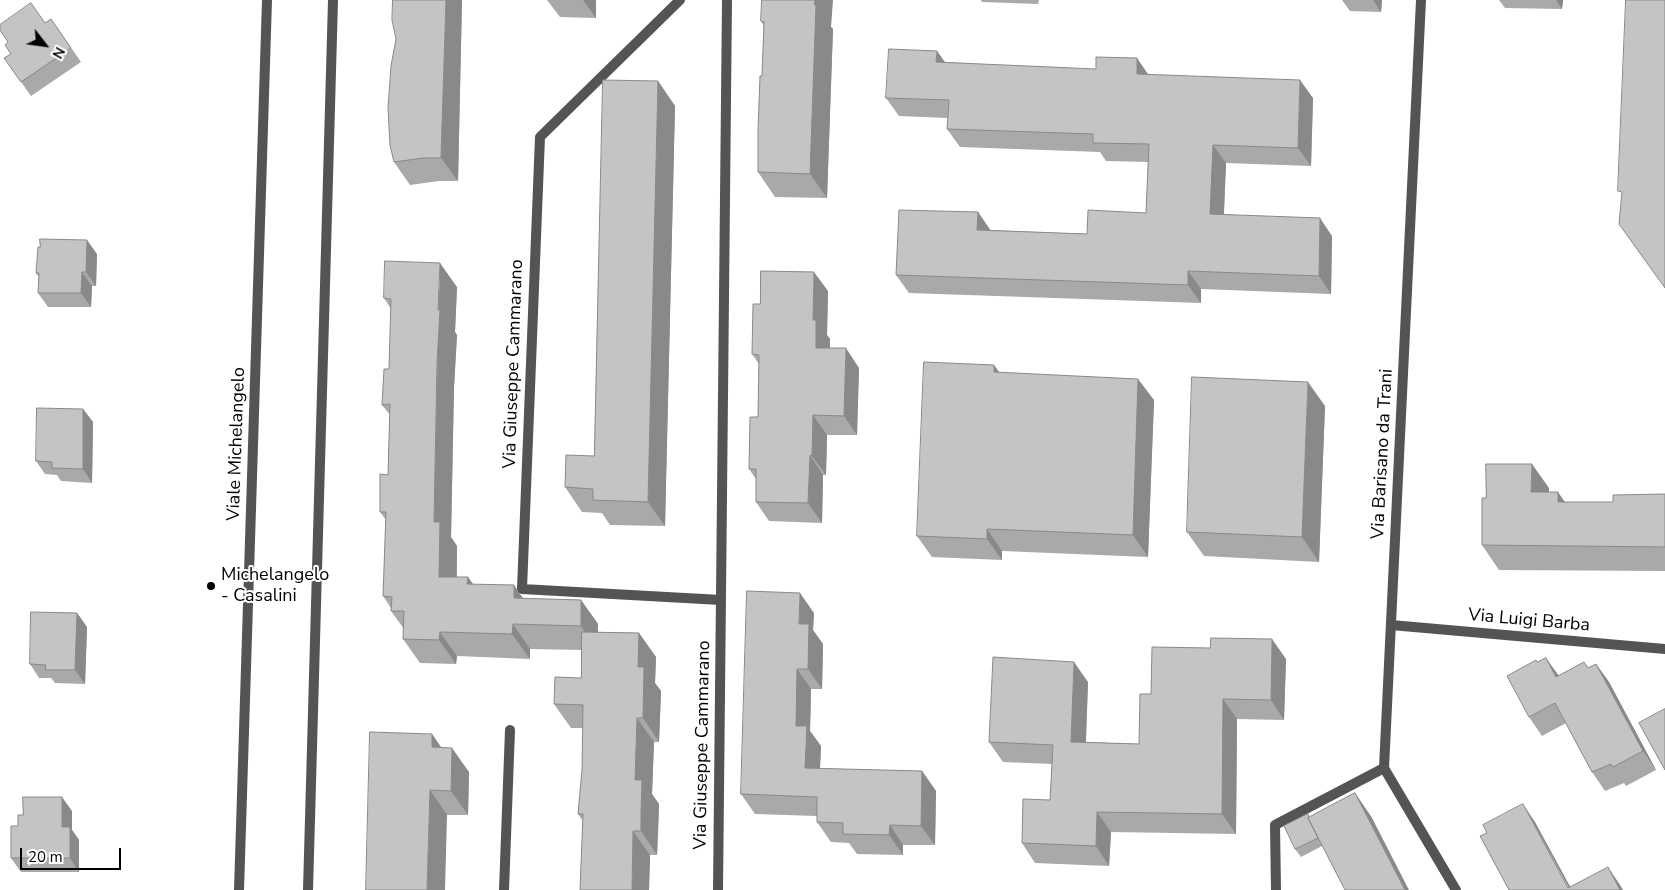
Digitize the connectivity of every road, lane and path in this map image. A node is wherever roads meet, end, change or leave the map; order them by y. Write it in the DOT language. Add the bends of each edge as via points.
graph roads {
  1 [pos="267,0"];
  2 [pos="333,0"];
  3 [pos="680,0"];
  4 [pos="727,0"];
  5 [pos="1421,0"];
  6 [pos="721,600"];
  7 [pos="1391,625"];
  8 [pos="1665,649"];
  9 [pos="510,730"];
  10 [pos="1384,768"];
  11 [pos="239,890"];
  12 [pos="308,890"];
  13 [pos="504,890"];
  14 [pos="718,890"];
  15 [pos="1276,890"];
  16 [pos="1456,890"];
  1 -- 11 [label="street, Viale Michelangelo"];
  2 -- 12 [label="street"];
  3 -- 6 [label="street, Via Giuseppe Cammarano" via="540,137 522,589"];
  4 -- 6 [label="street, Via Giuseppe Cammarano"];
  5 -- 7 [label="street, Via Barisano da Trani"];
  6 -- 14 [label="street, Via Giuseppe Cammarano"];
  7 -- 8 [label="street, Via Luigi Barba"];
  7 -- 10 [label="street, Via Barisano da Trani"];
  9 -- 13 [label="street"];
  10 -- 15 [label="street" via="1275,826"];
  10 -- 16 [label="street"];
}
